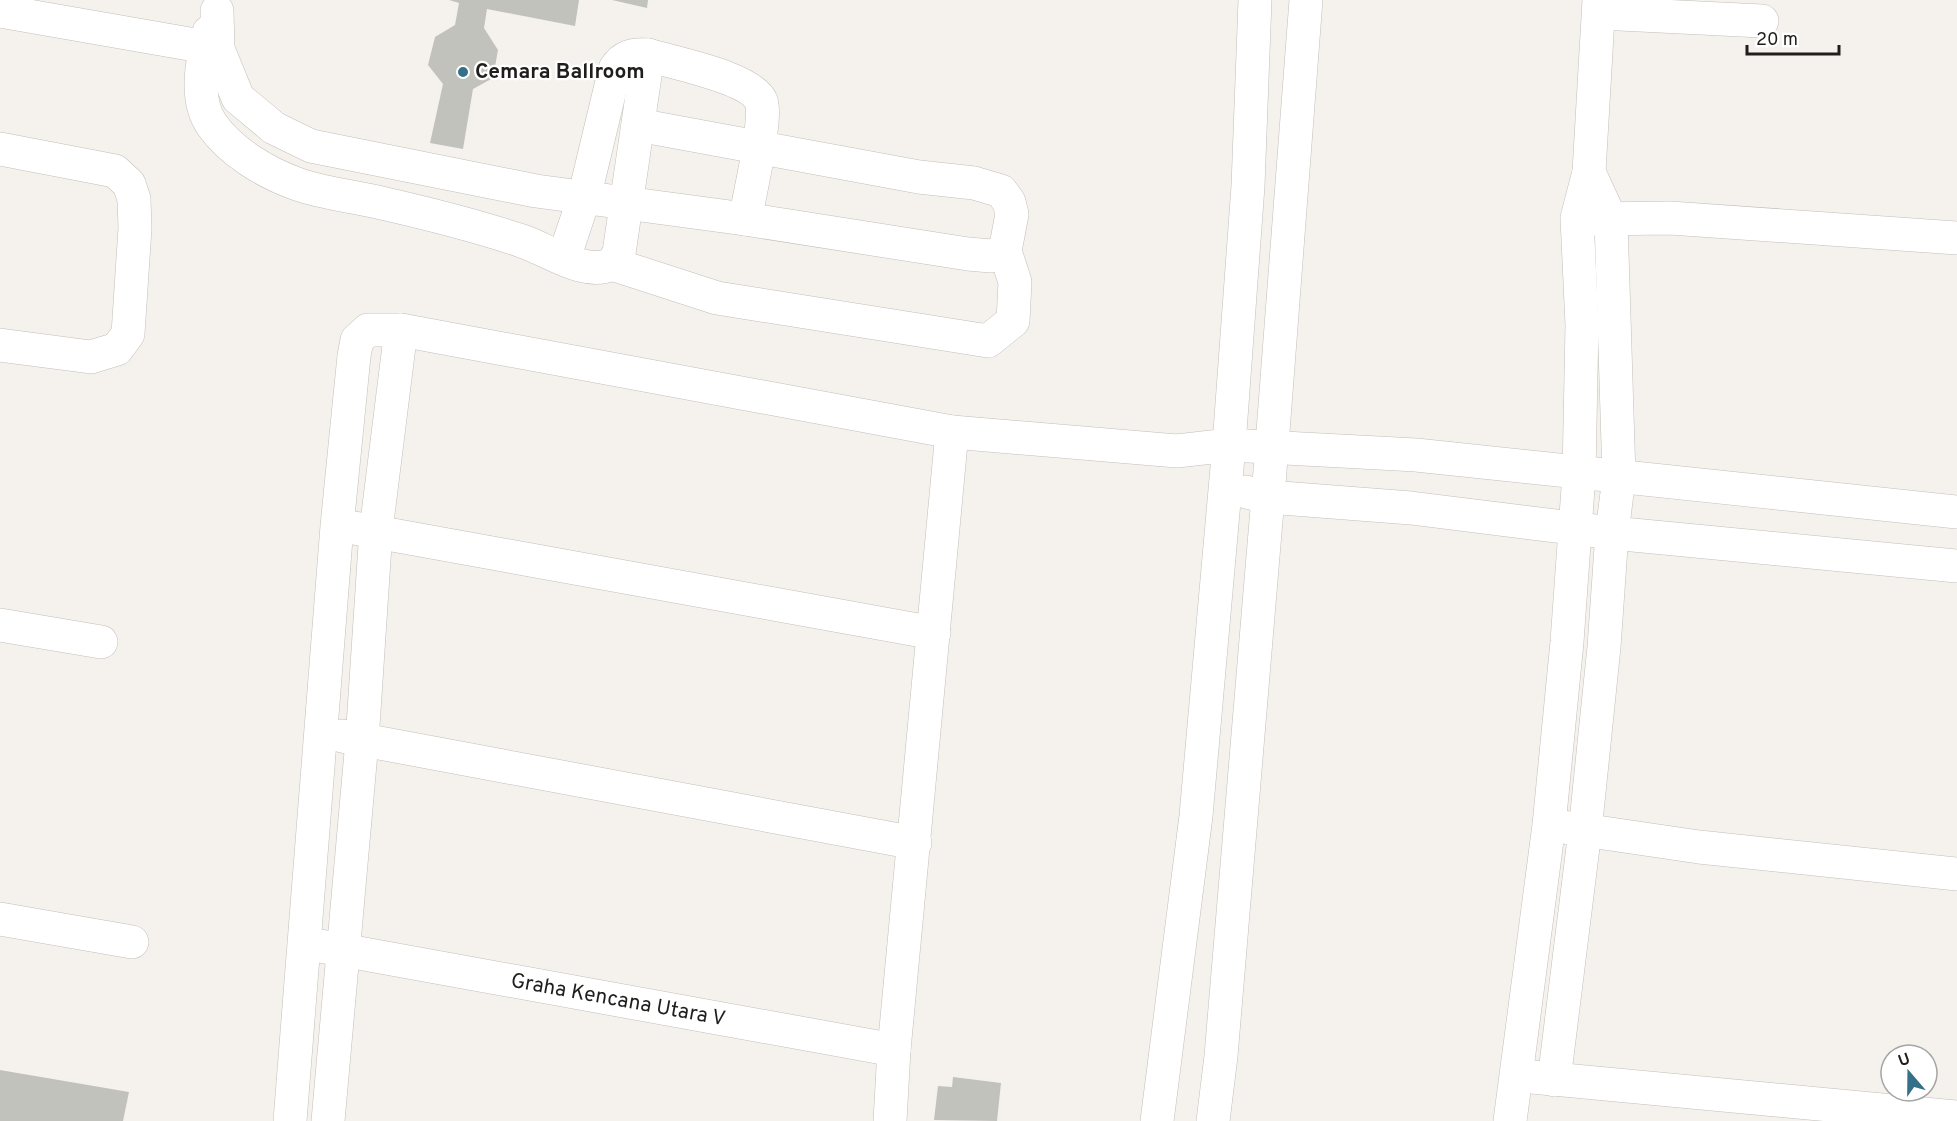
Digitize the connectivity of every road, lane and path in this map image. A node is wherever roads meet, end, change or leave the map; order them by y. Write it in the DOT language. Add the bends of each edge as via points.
graph roads {
  1 [pos="1255,0"];
  2 [pos="1306,0"];
  3 [pos="220,3"];
  4 [pos="1599,6"];
  5 [pos="0,11"];
  6 [pos="1762,21"];
  7 [pos="212,48"];
  8 [pos="648,55"];
  9 [pos="238,98"];
  10 [pos="638,125"];
  11 [pos="218,132"];
  12 [pos="311,146"];
  13 [pos="757,147"];
  14 [pos="0,149"];
  15 [pos="1589,172"];
  16 [pos="298,185"];
  17 [pos="584,198"];
  18 [pos="627,204"];
  19 [pos="1577,218"];
  20 [pos="746,219"];
  21 [pos="1611,220"];
  22 [pos="1957,238"];
  23 [pos="1005,251"];
  24 [pos="564,258"];
  25 [pos="612,264"];
  26 [pos="401,330"];
  27 [pos="0,345"];
  28 [pos="952,432"];
  29 [pos="1229,445"];
  30 [pos="1270,447"];
  31 [pos="1177,452"];
  32 [pos="1579,474"];
  33 [pos="1619,477"];
  34 [pos="1225,488"];
  35 [pos="1268,497"];
  36 [pos="1957,512"];
  37 [pos="337,526"];
  38 [pos="1574,528"];
  39 [pos="376,530"];
  40 [pos="1612,533"];
  41 [pos="1957,566"];
  42 [pos="0,625"];
  43 [pos="934,633"];
  44 [pos="101,642"];
  45 [pos="1568,642"];
  46 [pos="1604,647"];
  47 [pos="321,731"];
  48 [pos="362,741"];
  49 [pos="1549,825"];
  50 [pos="1585,831"];
  51 [pos="915,843"];
  52 [pos="1957,874"];
  53 [pos="0,920"];
  54 [pos="132,942"];
  55 [pos="304,943"];
  56 [pos="342,951"];
  57 [pos="894,1050"];
  58 [pos="1515,1075"];
  59 [pos="1554,1080"];
  60 [pos="1957,1117"];
  61 [pos="290,1121"];
  62 [pos="328,1121"];
  63 [pos="890,1121"];
  64 [pos="1157,1121"];
  65 [pos="1213,1121"];
  66 [pos="1510,1121"];
  1 -- 29 [label="street" via="1248,186"];
  2 -- 30 [label="street"];
  3 -- 7 [label="street"];
  4 -- 6 [label="street"];
  4 -- 15 [label="street"];
  5 -- 7 [label="street"];
  7 -- 9 [label="street"];
  7 -- 11 [label="street" via="201,86 203,110"];
  8 -- 10 [label="street"];
  8 -- 13 [label="street" via="737,82 753,91 763,108"];
  8 -- 17 [label="street" via="627,57 615,69"];
  9 -- 11 [label="street"];
  9 -- 12 [label="street" via="274,128"];
  10 -- 13 [label="street"];
  10 -- 18 [label="street"];
  11 -- 16 [label="street" via="251,162"];
  12 -- 16 [label="street"];
  12 -- 17 [label="street"];
  13 -- 20 [label="street"];
  13 -- 23 [label="street" via="992,187 1001,191 1011,206"];
  14 -- 27 [label="street" via="115,171 125,178 132,191 135,228 128,334 117,349 91,357"];
  15 -- 19 [label="street"];
  15 -- 21 [label="street"];
  16 -- 24 [label="street" via="462,221"];
  17 -- 18 [label="street"];
  17 -- 24 [label="street"];
  18 -- 20 [label="street"];
  18 -- 25 [label="street" via="619,253"];
  19 -- 21 [label="street"];
  19 -- 32 [label="street" via="1582,325"];
  20 -- 23 [label="street" via="968,254 991,256"];
  21 -- 22 [label="street" via="1670,218"];
  21 -- 33 [label="street"];
  23 -- 25 [label="street" via="1015,282 1013,321 988,341 717,298"];
  24 -- 25 [label="street" via="587,267"];
  26 -- 28 [label="street"];
  26 -- 37 [label="street" via="368,330 360,335 355,347"];
  26 -- 39 [label="street"];
  28 -- 31 [label="street"];
  28 -- 43 [label="street"];
  29 -- 30 [label="street"];
  29 -- 31 [label="street"];
  29 -- 34 [label="street"];
  30 -- 32 [label="street" via="1416,455"];
  30 -- 35 [label="street"];
  31 -- 34 [label="street"];
  32 -- 33 [label="street"];
  32 -- 38 [label="street"];
  33 -- 36 [label="street"];
  33 -- 40 [label="street"];
  34 -- 35 [label="street"];
  34 -- 64 [label="street" via="1196,816"];
  35 -- 38 [label="street" via="1411,508"];
  35 -- 65 [label="street"];
  37 -- 39 [label="street"];
  37 -- 47 [label="street"];
  38 -- 40 [label="street"];
  38 -- 45 [label="street"];
  39 -- 43 [label="street"];
  39 -- 48 [label="street"];
  40 -- 41 [label="street"];
  40 -- 46 [label="street"];
  42 -- 44 [label="street"];
  43 -- 51 [label="street"];
  45 -- 46 [label="street"];
  45 -- 49 [label="street"];
  46 -- 50 [label="street"];
  47 -- 48 [label="street"];
  47 -- 55 [label="street"];
  48 -- 51 [label="street"];
  48 -- 56 [label="street"];
  49 -- 50 [label="street"];
  49 -- 58 [label="street"];
  50 -- 52 [label="street" via="1700,848"];
  50 -- 59 [label="street"];
  51 -- 57 [label="street"];
  53 -- 54 [label="street"];
  55 -- 56 [label="street, Graha Kencana Utara V"];
  55 -- 61 [label="street"];
  56 -- 57 [label="street, Graha Kencana Utara V"];
  56 -- 62 [label="street"];
  57 -- 63 [label="street"];
  58 -- 59 [label="street"];
  58 -- 66 [label="street"];
  59 -- 60 [label="street"];
}
